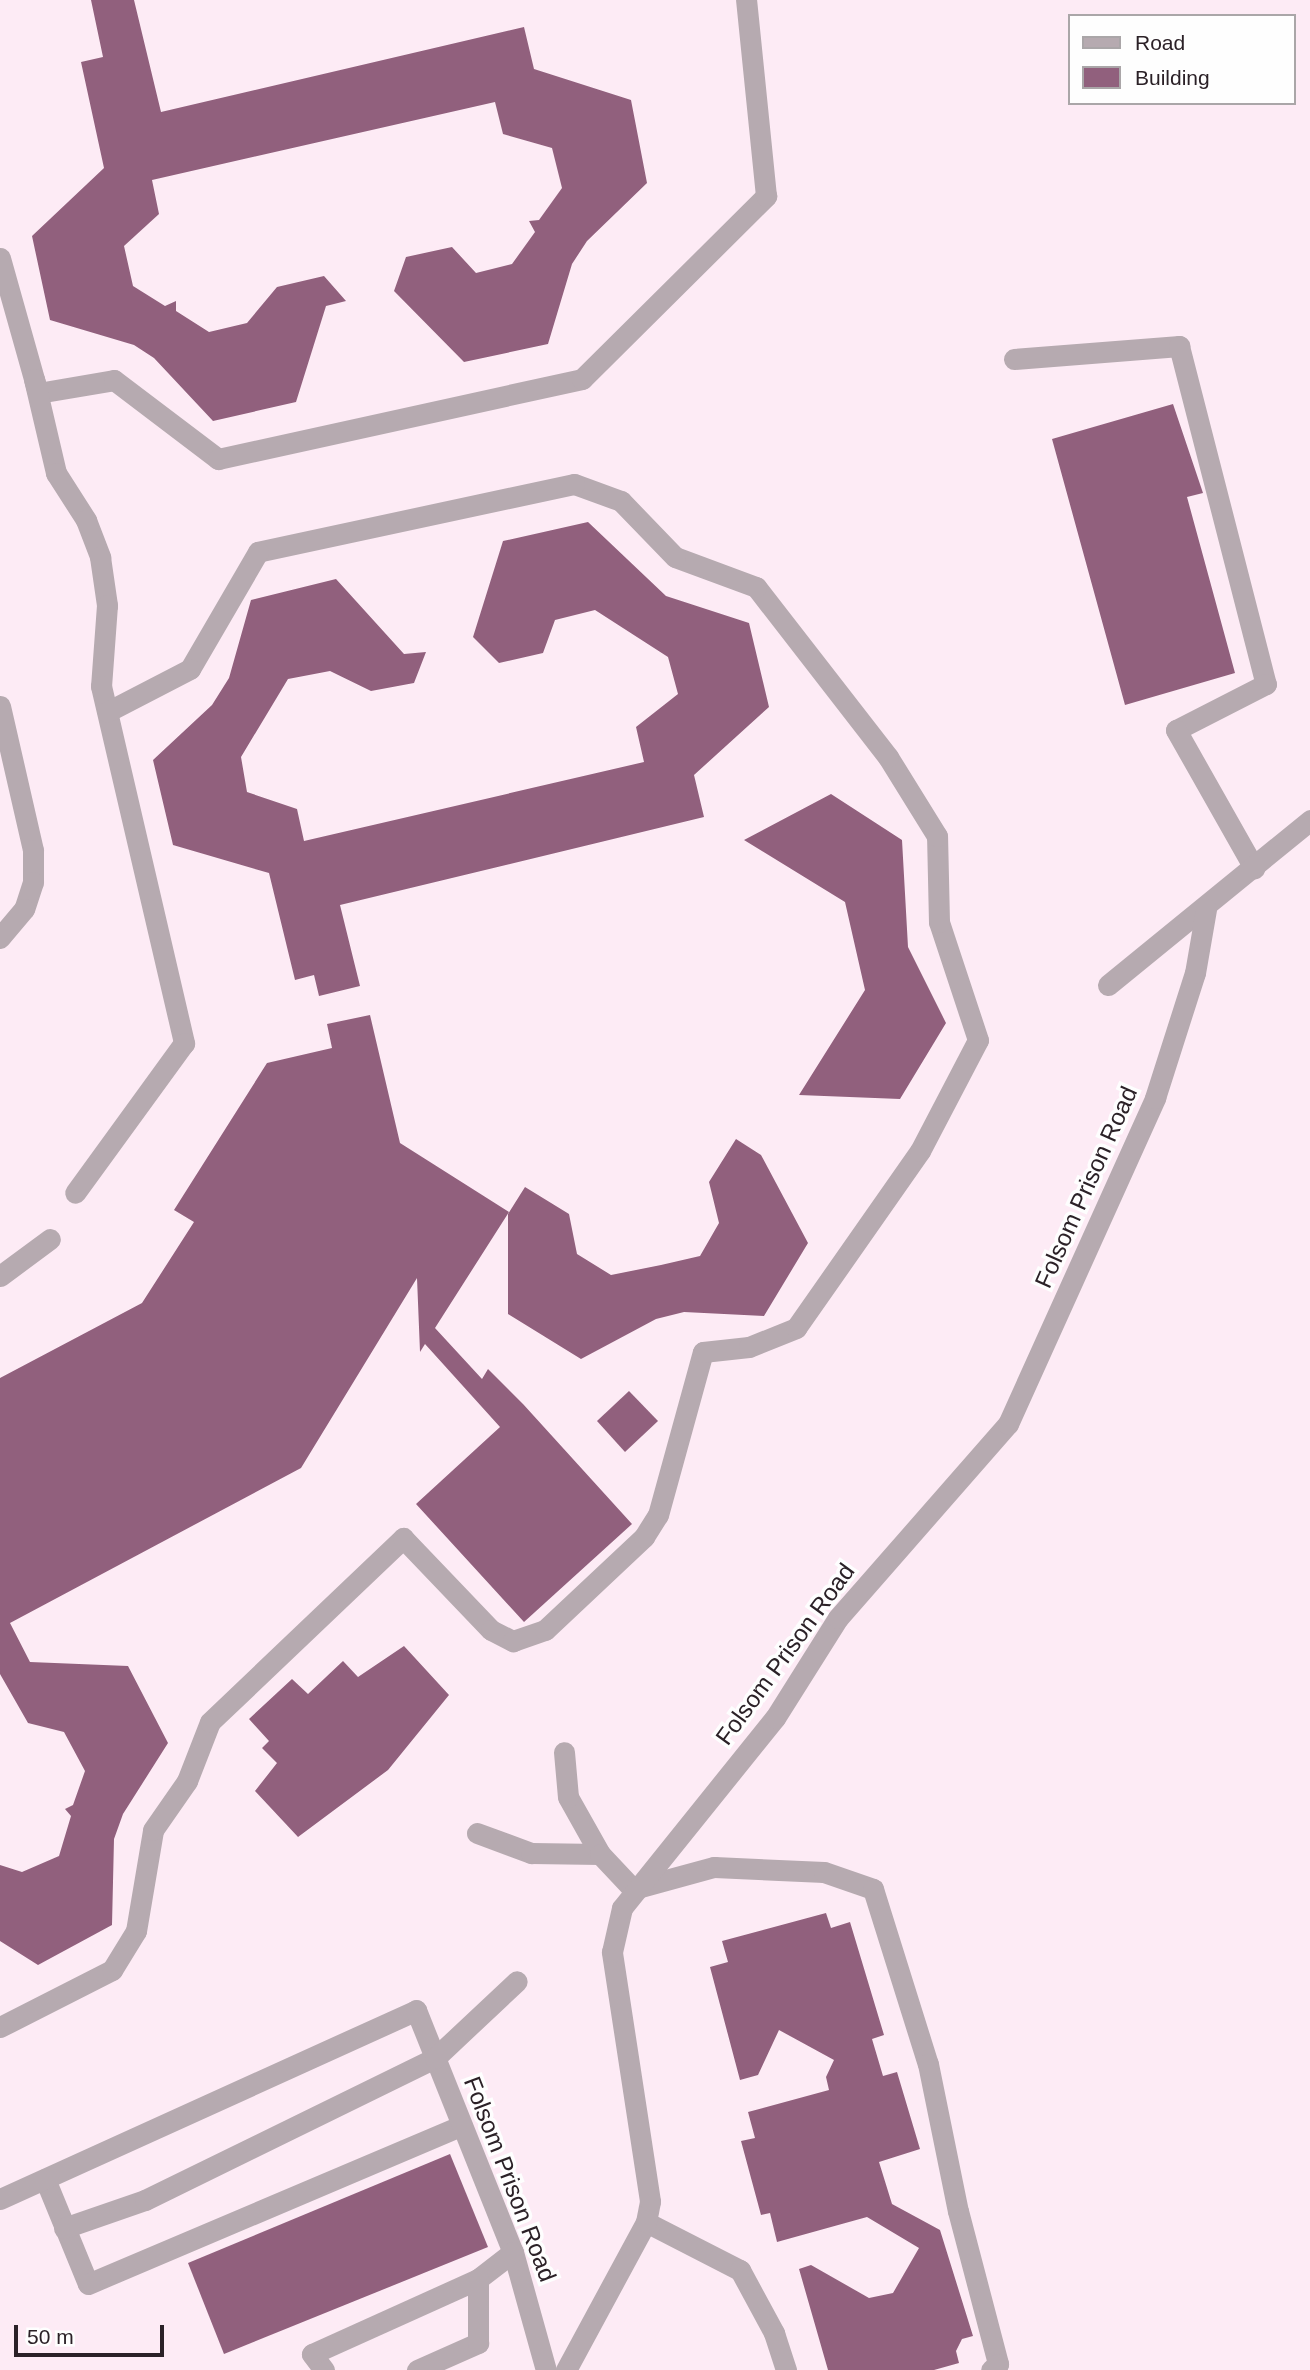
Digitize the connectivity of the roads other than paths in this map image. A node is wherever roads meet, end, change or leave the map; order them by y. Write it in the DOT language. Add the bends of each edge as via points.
graph roads {
  1 [pos="746,0"];
  2 [pos="0,258"];
  3 [pos="1014,359"];
  4 [pos="34,378"];
  5 [pos="0,706"];
  6 [pos="107,712"];
  7 [pos="1310,820"];
  8 [pos="1254,868"];
  9 [pos="1206,909"];
  10 [pos="0,938"];
  11 [pos="1108,985"];
  12 [pos="75,1193"];
  13 [pos="50,1239"];
  14 [pos="0,1276"];
  15 [pos="564,1752"];
  16 [pos="477,1833"];
  17 [pos="600,1853"];
  18 [pos="633,1889"];
  19 [pos="517,1981"];
  20 [pos="0,2027"];
  21 [pos="435,2058"];
  22 [pos="462,2125"];
  23 [pos="45,2179"];
  24 [pos="0,2199"];
  25 [pos="646,2222"];
  26 [pos="64,2228"];
  27 [pos="513,2252"];
  28 [pos="478,2278"];
  29 [pos="324,2370"];
  30 [pos="416,2370"];
  31 [pos="546,2370"];
  32 [pos="566,2370"];
  33 [pos="786,2370"];
  34 [pos="992,2370"];
  1 -- 4 [label="street" via="766,196 582,379 218,459 114,380 38,393"];
  2 -- 4 [label="street"];
  3 -- 8 [label="street" via="1179,346 1266,684 1176,730"];
  4 -- 6 [label="street" via="56,473 86,520 100,557 107,605 101,686"];
  5 -- 10 [label="street" via="33,850 33,882 24,909"];
  6 -- 12 [label="street" via="184,1043"];
  6 -- 20 [label="street" via="190,669 258,552 574,484 621,501 674,557 756,587 888,757 937,836 939,922 978,1040 920,1151 796,1328 749,1347 703,1352 658,1516 644,1537 545,1630 513,1641 491,1630 403,1538 211,1722 187,1781 153,1830 136,1931 112,1970"];
  7 -- 8 [label="street"];
  8 -- 9 [label="street"];
  9 -- 11 [label="street"];
  9 -- 18 [label="street, Folsom Prison Road" via="1195,973 1155,1098 1008,1424 987,1454 859,1592 775,1717"];
  13 -- 14 [label="street"];
  15 -- 17 [label="street" via="568,1797"];
  16 -- 17 [label="street" via="531,1853"];
  17 -- 18 [label="street"];
  18 -- 25 [label="street, Folsom Prison Road" via="622,1908 612,1952 648,2179"];
  18 -- 34 [label="street" via="714,1867 824,1872 873,1889 928,2064 958,2211 998,2364"];
  19 -- 21 [label="street"];
  21 -- 22 [label="street, Folsom Prison Road"];
  21 -- 23 [label="street, Folsom Prison Road" via="416,2010"];
  21 -- 26 [label="street" via="145,2200"];
  22 -- 26 [label="street" via="88,2284"];
  22 -- 27 [label="street, Folsom Prison Road"];
  23 -- 24 [label="street"];
  23 -- 26 [label="street"];
  25 -- 32 [label="street, Folsom Prison Road"];
  25 -- 33 [label="street" via="740,2270 774,2333"];
  27 -- 28 [label="street"];
  27 -- 31 [label="street, Folsom Prison Road"];
  28 -- 29 [label="street" via="312,2354"];
  28 -- 30 [label="street" via="478,2343"];
}
